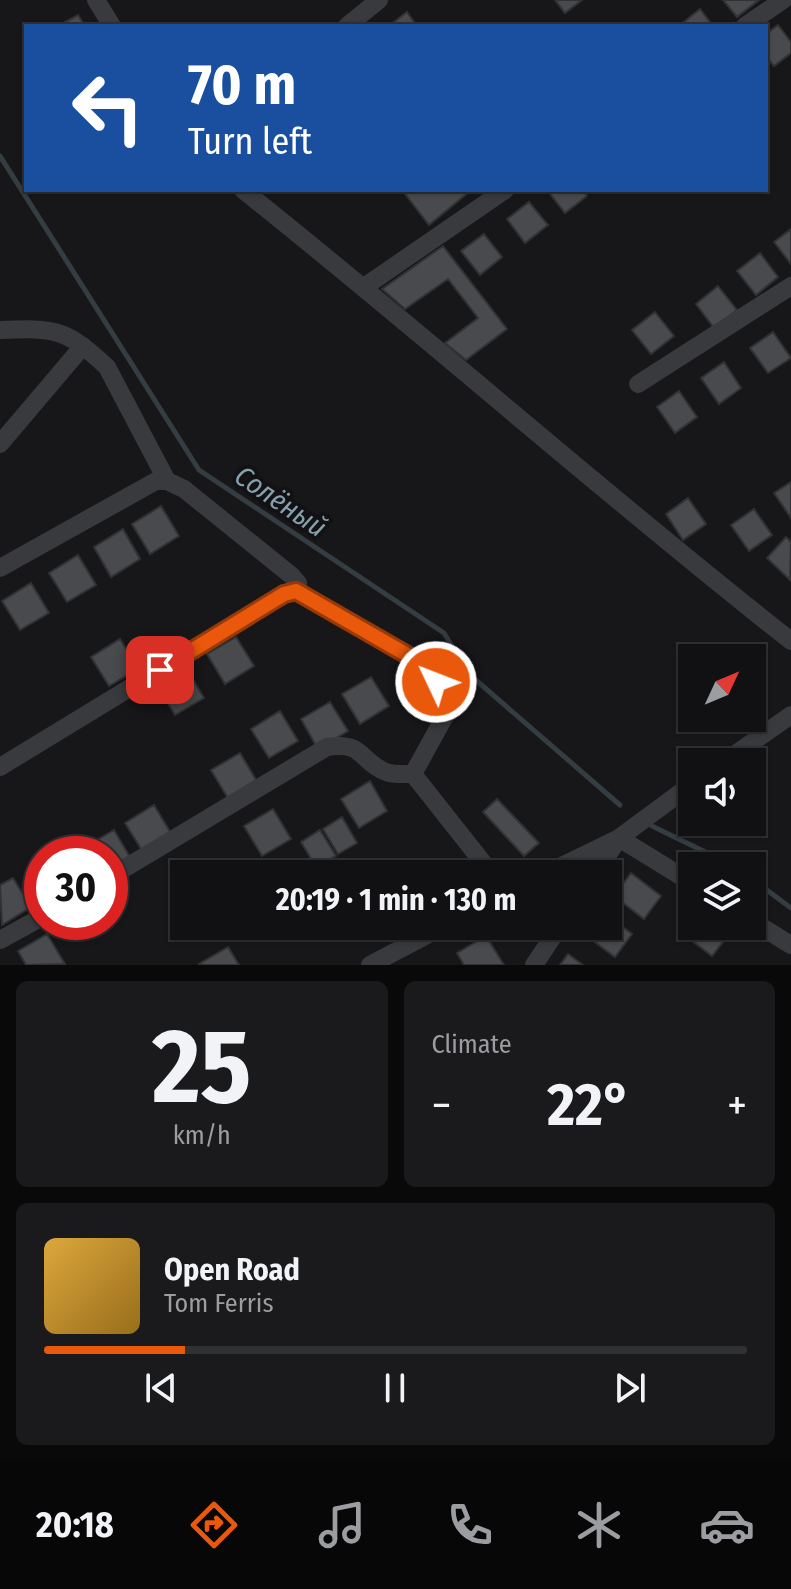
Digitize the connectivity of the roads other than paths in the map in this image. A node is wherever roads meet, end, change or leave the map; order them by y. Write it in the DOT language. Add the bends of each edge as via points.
graph roads {
  1 [pos="96,0"];
  2 [pos="379,0"];
  3 [pos="783,0"];
  4 [pos="111,24"];
  5 [pos="349,24"];
  6 [pos="748,24"];
  7 [pos="245,192"];
  8 [pos="502,192"];
  9 [pos="791,286"];
  10 [pos="364,287"];
  11 [pos="0,330"];
  12 [pos="83,346"];
  13 [pos="638,384"];
  14 [pos="0,444"];
  15 [pos="167,481"];
  16 [pos="0,568"];
  17 [pos="296,591"];
  18 [pos="791,641"];
  19 [pos="791,715"];
  20 [pos="744,748"];
  21 [pos="0,767"];
  22 [pos="413,774"];
  23 [pos="678,794"];
  24 [pos="619,838"];
  25 [pos="481,860"];
  26 [pos="574,860"];
  27 [pos="604,860"];
  28 [pos="128,866"];
  29 [pos="678,874"];
  30 [pos="24,927"];
  31 [pos="766,930"];
  32 [pos="0,940"];
  33 [pos="417,940"];
  34 [pos="551,940"];
  35 [pos="791,945"];
  36 [pos="370,965"];
  37 [pos="534,965"];
  1 -- 4 [label="street"];
  2 -- 5 [label="street"];
  3 -- 6 [label="street"];
  7 -- 10 [label="street"];
  8 -- 10 [label="street"];
  9 -- 13 [label="street"];
  10 -- 18 [label="street"];
  11 -- 12 [label="street" via="47,328"];
  12 -- 14 [label="street"];
  12 -- 15 [label="street" via="107,367"];
  15 -- 16 [label="street" via="156,481"];
  15 -- 17 [label="street" via="292,576"];
  17 -- 21 [label="street"];
  17 -- 22 [label="street" via="416,660 436,682 445,716"];
  19 -- 20 [label="street"];
  22 -- 25 [label="street"];
  22 -- 28 [label="street" via="386,772 347,745 327,747"];
  23 -- 24 [label="street"];
  24 -- 26 [label="street"];
  24 -- 27 [label="street"];
  24 -- 29 [label="street"];
  30 -- 32 [label="street"];
  31 -- 35 [label="street"];
  33 -- 36 [label="street"];
  34 -- 37 [label="street"];
}
